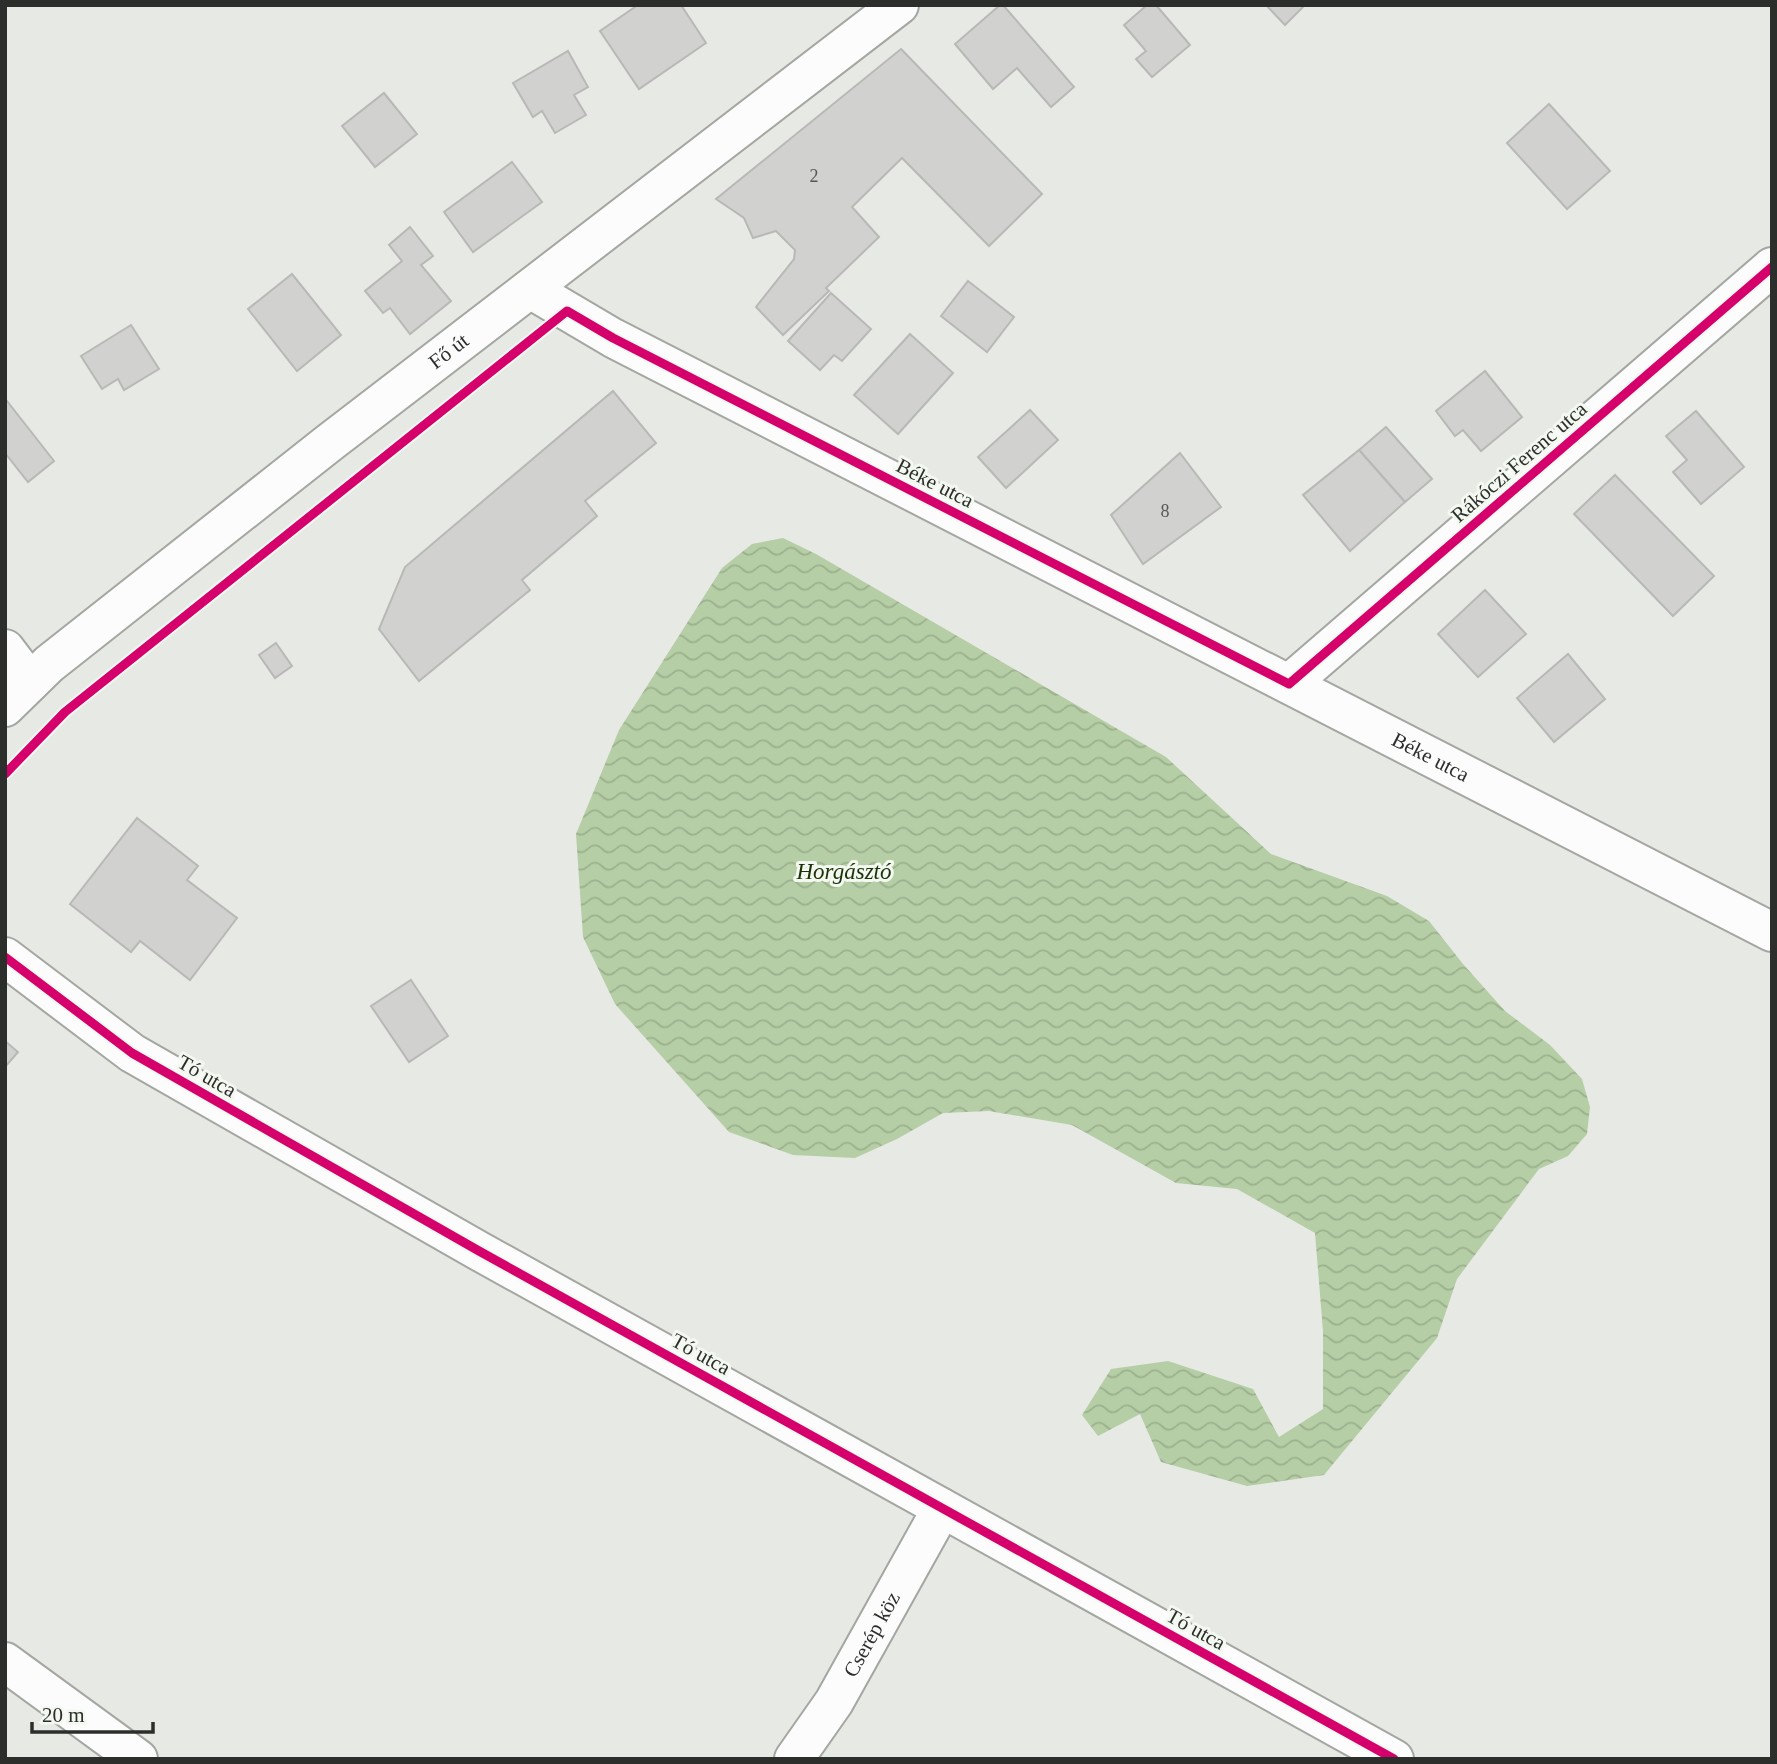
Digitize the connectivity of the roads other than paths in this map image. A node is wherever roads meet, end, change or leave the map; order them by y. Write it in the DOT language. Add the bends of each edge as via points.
graph roads {
  1 [pos="899,5"];
  2 [pos="1772,267"];
  3 [pos="530,289"];
  4 [pos="5,649"];
  5 [pos="1289,684"];
  6 [pos="17,694"];
  7 [pos="1772,932"];
  8 [pos="5,957"];
  9 [pos="940,1507"];
  10 [pos="5,1662"];
  11 [pos="138,1759"];
  12 [pos="794,1759"];
  13 [pos="1394,1759"];
  1 -- 3 [label="street, Fő út"];
  2 -- 5 [label="street, Rákóczi Ferenc utca"];
  3 -- 5 [label="street, Béke utca" via="613,338"];
  3 -- 6 [label="street, Fő út" via="49,664"];
  4 -- 6 [label="street"];
  5 -- 7 [label="street, Béke utca"];
  8 -- 9 [label="street, Tó utca" via="132,1053"];
  9 -- 12 [label="street, Cserép köz" via="834,1702"];
  9 -- 13 [label="street, Tó utca"];
  10 -- 11 [label="street"];
}
